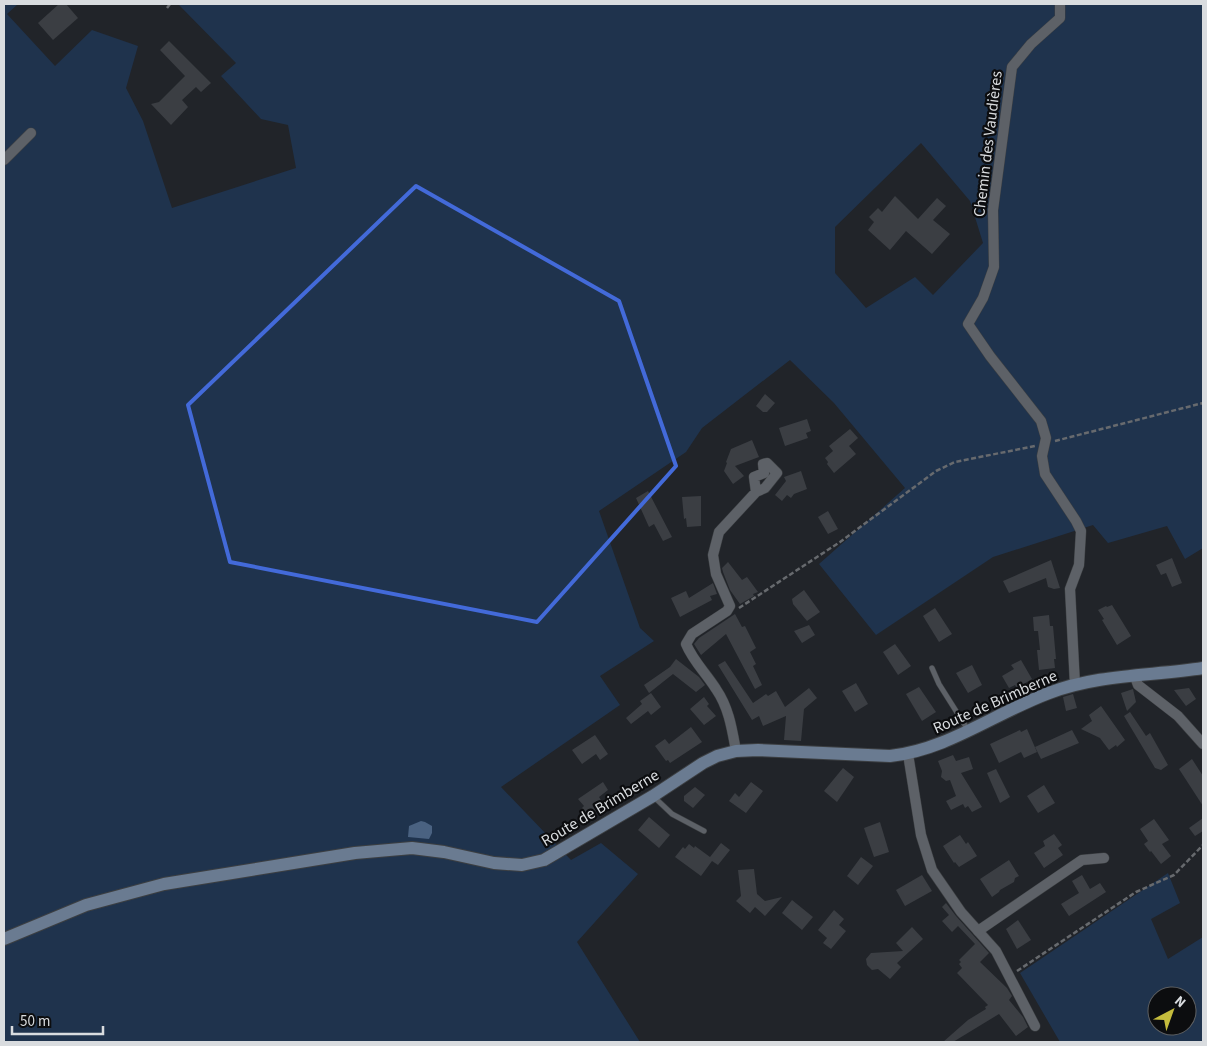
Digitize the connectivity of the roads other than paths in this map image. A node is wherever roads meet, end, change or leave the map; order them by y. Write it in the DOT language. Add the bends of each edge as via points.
graph roads {
  1 [pos="1060,4"];
  2 [pos="31,132"];
  3 [pos="4,160"];
  4 [pos="756,492"];
  5 [pos="932,668"];
  6 [pos="1203,668"];
  7 [pos="1134,676"];
  8 [pos="1075,685"];
  9 [pos="969,730"];
  10 [pos="1203,744"];
  11 [pos="736,752"];
  12 [pos="908,754"];
  13 [pos="653,796"];
  14 [pos="704,831"];
  15 [pos="1104,858"];
  16 [pos="978,931"];
  17 [pos="4,939"];
  18 [pos="1035,1026"];
  1 -- 8 [label="street, Chemin des Vaudières" via="1060,18 1012,66 993,210 994,267 983,298 968,324 1040,421 1046,438 1042,456 1045,474 1081,531 1079,565 1070,589"];
  2 -- 3 [label="street"];
  4 -- 11 [label="street" via="719,532 713,555 716,574 730,606 728,611 692,634 686,644 717,690 730,717"];
  5 -- 9 [label="lane"];
  6 -- 7 [label="street, Route de Brimberne"];
  7 -- 8 [label="street, Route de Brimberne"];
  7 -- 10 [label="street" via="1138,685 1178,716"];
  8 -- 9 [label="street, Route de Brimberne" via="1048,693"];
  9 -- 12 [label="street, Route de Brimberne" via="931,748"];
  11 -- 12 [label="street, Route de Brimberne"];
  11 -- 13 [label="street, Route de Brimberne" via="703,763"];
  12 -- 16 [label="street" via="920,835 932,870"];
  13 -- 14 [label="lane" via="672,814"];
  13 -- 17 [label="street, Route de Brimberne" via="544,860 522,865 412,848 355,853 164,884 86,905"];
  15 -- 16 [label="street" via="1082,860"];
  16 -- 18 [label="street" via="996,951"];
}
